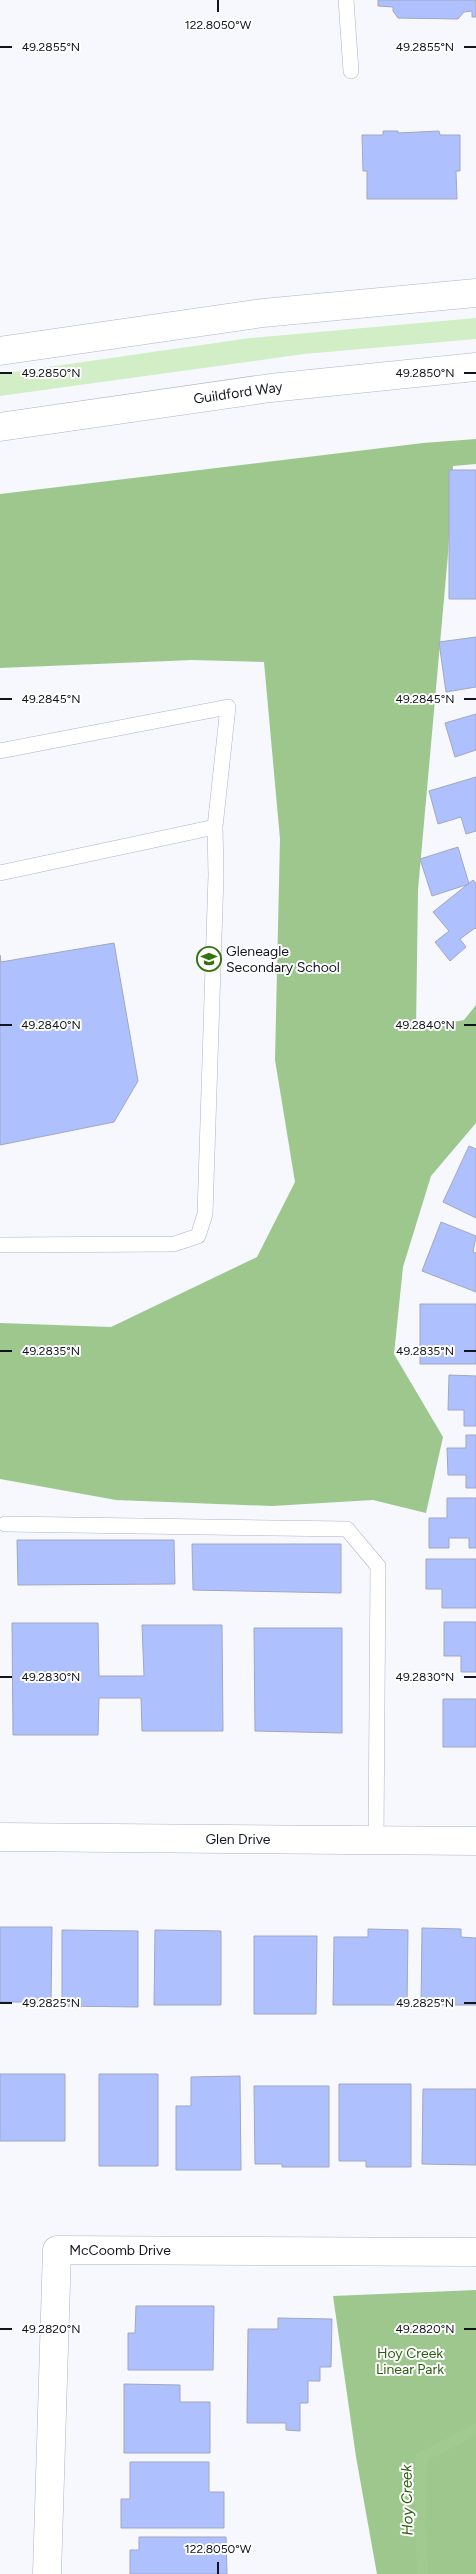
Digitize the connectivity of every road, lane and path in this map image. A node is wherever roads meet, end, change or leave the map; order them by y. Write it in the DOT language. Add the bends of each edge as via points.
graph roads {
  1 [pos="346,0"];
  2 [pos="351,72"];
  3 [pos="476,292"];
  4 [pos="0,351"];
  5 [pos="476,367"];
  6 [pos="0,427"];
  7 [pos="0,751"];
  8 [pos="215,827"];
  9 [pos="0,873"];
  10 [pos="0,1245"];
  11 [pos="5,1524"];
  12 [pos="0,1837"];
  13 [pos="376,1840"];
  14 [pos="476,1841"];
  15 [pos="476,2252"];
  16 [pos="47,2574"];
  1 -- 2 [label="lane"];
  3 -- 4 [label="street" via="263,313"];
  5 -- 6 [label="street, Guildford Way" via="270,388"];
  7 -- 8 [label="lane" via="228,706"];
  8 -- 9 [label="lane"];
  8 -- 10 [label="lane" via="205,1214 198,1236 174,1244"];
  11 -- 13 [label="lane" via="348,1529 378,1566"];
  12 -- 13 [label="street, Glen Drive"];
  13 -- 14 [label="street, Glen Drive"];
  15 -- 16 [label="street, McCoomb Drive" via="58,2250"];
}
